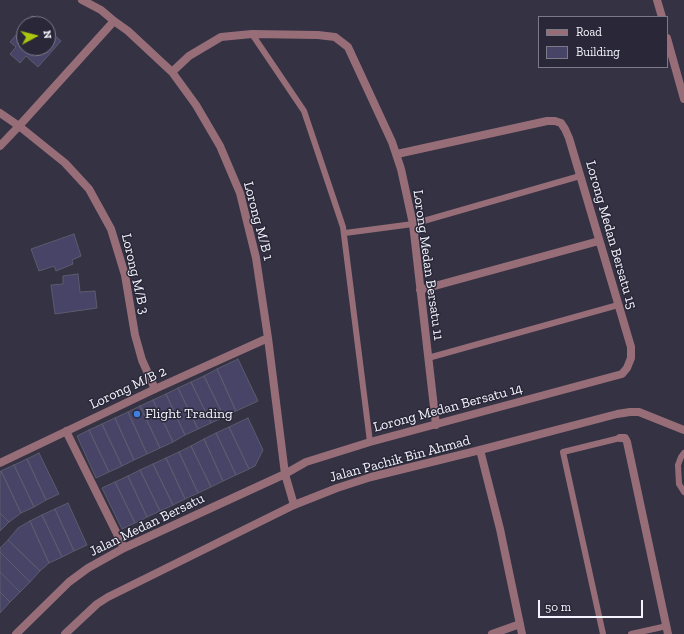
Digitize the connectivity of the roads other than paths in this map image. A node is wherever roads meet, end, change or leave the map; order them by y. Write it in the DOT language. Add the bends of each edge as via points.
graph roads {
  1 [pos="82,0"];
  2 [pos="657,0"];
  3 [pos="662,16"];
  4 [pos="114,21"];
  5 [pos="252,34"];
  6 [pos="668,42"];
  7 [pos="172,72"];
  8 [pos="684,100"];
  9 [pos="0,113"];
  10 [pos="19,126"];
  11 [pos="0,146"];
  12 [pos="397,154"];
  13 [pos="580,176"];
  14 [pos="412,224"];
  15 [pos="344,233"];
  16 [pos="599,241"];
  17 [pos="420,290"];
  18 [pos="618,305"];
  19 [pos="268,338"];
  20 [pos="428,358"];
  21 [pos="622,374"];
  22 [pos="155,389"];
  23 [pos="436,425"];
  24 [pos="684,430"];
  25 [pos="66,431"];
  26 [pos="620,438"];
  27 [pos="370,442"];
  28 [pos="480,450"];
  29 [pos="684,453"];
  30 [pos="0,463"];
  31 [pos="285,474"];
  32 [pos="684,492"];
  33 [pos="294,505"];
  34 [pos="124,548"];
  35 [pos="520,624"];
  36 [pos="668,630"];
  37 [pos="16,634"];
  38 [pos="64,634"];
  39 [pos="492,634"];
  40 [pos="522,634"];
  41 [pos="603,634"];
  42 [pos="630,634"];
  1 -- 4 [label="street, Lorong M/B 1" via="101,10"];
  2 -- 3 [label="street"];
  4 -- 7 [label="street, Lorong M/B 1"];
  4 -- 10 [label="street"];
  5 -- 7 [label="street, Lorong Medan Bersatu 11" via="222,37 189,56"];
  5 -- 12 [label="street, Lorong Medan Bersatu 11" via="335,37 348,47"];
  5 -- 15 [label="lane" via="304,111"];
  6 -- 8 [label="street"];
  7 -- 19 [label="street, Lorong M/B 1" via="216,139 240,193 256,258"];
  9 -- 10 [label="street, Lorong M/B 3"];
  10 -- 11 [label="street"];
  10 -- 22 [label="street, Lorong M/B 3" via="66,162 89,189 111,229 125,276 137,342"];
  12 -- 13 [label="street, Lorong Medan Bersatu 15" via="555,121 566,129"];
  12 -- 14 [label="street, Lorong Medan Bersatu 11"];
  13 -- 14 [label="lane"];
  13 -- 16 [label="street, Lorong Medan Bersatu 15"];
  14 -- 15 [label="lane"];
  14 -- 17 [label="street, Lorong Medan Bersatu 11"];
  15 -- 27 [label="lane"];
  16 -- 17 [label="street"];
  16 -- 18 [label="street, Lorong Medan Bersatu 15"];
  17 -- 20 [label="street, Lorong Medan Bersatu 11"];
  18 -- 20 [label="lane"];
  18 -- 21 [label="street, Lorong Medan Bersatu 15" via="631,358"];
  19 -- 22 [label="street, Lorong M/B 2"];
  19 -- 31 [label="street, Lorong M/B 1"];
  20 -- 23 [label="street, Lorong Medan Bersatu 11"];
  21 -- 23 [label="street, Lorong Medan Bersatu 14"];
  22 -- 25 [label="street, Lorong M/B 2"];
  23 -- 27 [label="street, Lorong Medan Bersatu 14"];
  24 -- 28 [label="street, Jalan Pachik Bin Ahmad" via="639,412 630,412"];
  25 -- 30 [label="street, Lorong M/B 2"];
  25 -- 34 [label="street"];
  26 -- 36 [label="street" via="625,438 627,442"];
  26 -- 41 [label="lane" via="563,452"];
  27 -- 31 [label="street, Lorong Medan Bersatu 14" via="306,462"];
  28 -- 33 [label="street, Jalan Pachik Bin Ahmad" via="371,477"];
  28 -- 35 [label="street"];
  29 -- 32 [label="lane" via="678,465 679,484"];
  31 -- 33 [label="street, Lorong M/B 1"];
  31 -- 34 [label="street, Jalan Medan Bersatu"];
  33 -- 38 [label="street, Jalan Pachik Bin Ahmad" via="108,597"];
  34 -- 37 [label="street, Jalan Medan Bersatu" via="69,582"];
  35 -- 39 [label="street"];
  35 -- 40 [label="street"];
  36 -- 42 [label="lane"];
}
